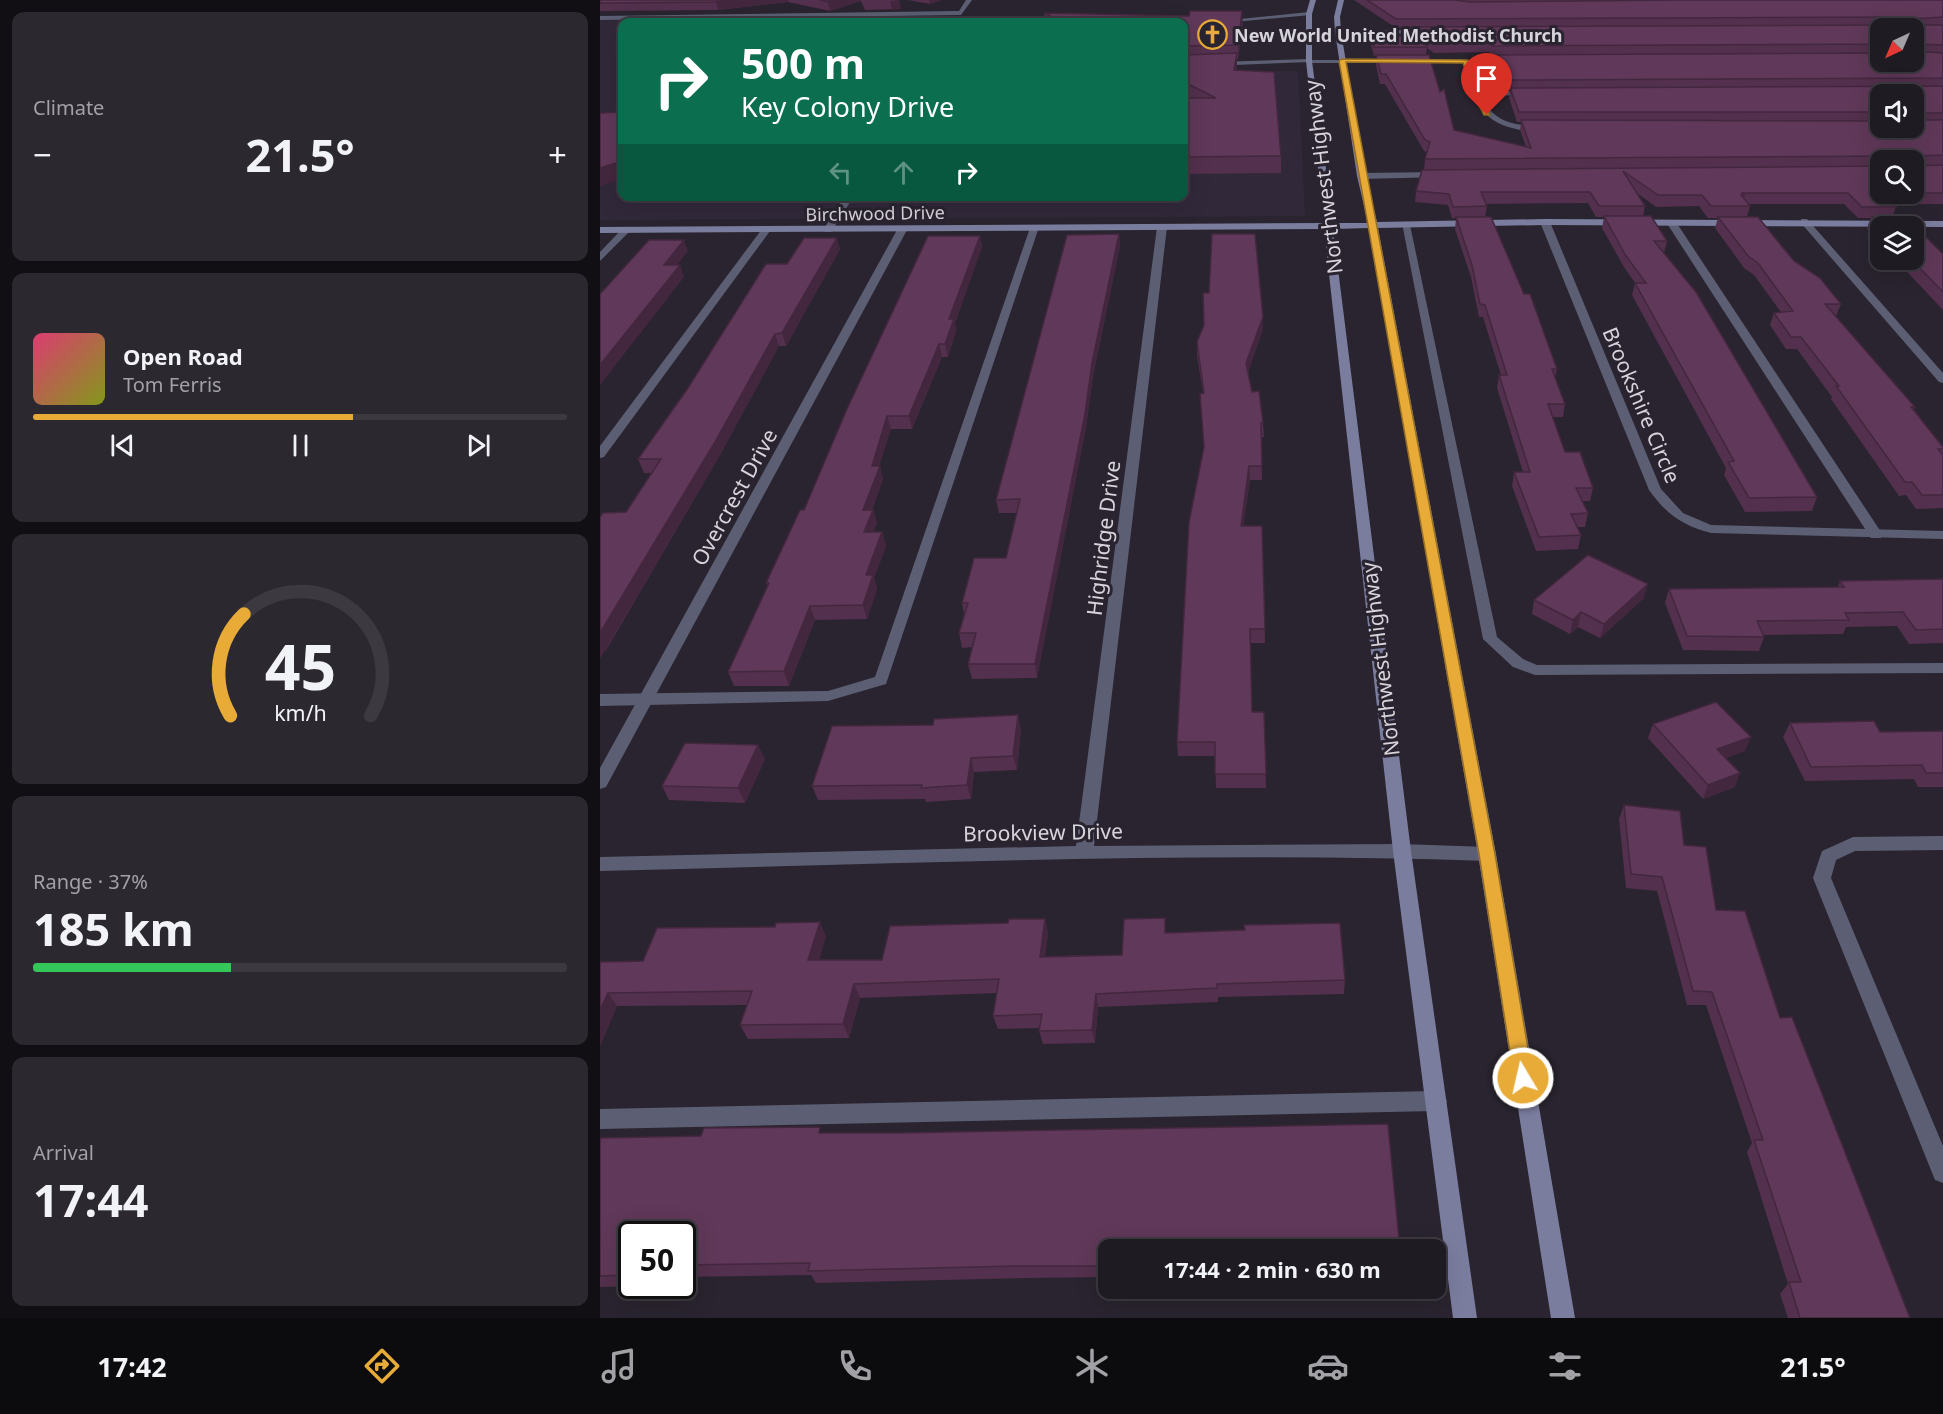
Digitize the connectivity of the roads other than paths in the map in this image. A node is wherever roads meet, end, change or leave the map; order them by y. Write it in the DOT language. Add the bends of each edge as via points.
graph roads {
  1 [pos="969,0"];
  2 [pos="1341,0"];
  3 [pos="1311,7"];
  4 [pos="600,18"];
  5 [pos="1218,21"];
  6 [pos="1338,32"];
  7 [pos="1432,32"];
  8 [pos="1309,61"];
  9 [pos="1342,61"];
  10 [pos="1525,61"];
  11 [pos="1466,62"];
  12 [pos="1188,65"];
  13 [pos="1536,93"];
  14 [pos="1476,94"];
  15 [pos="1548,129"];
  16 [pos="1456,175"];
  17 [pos="1361,176"];
  18 [pos="847,201"];
  19 [pos="1804,221"];
  20 [pos="1545,222"];
  21 [pos="1671,222"];
  22 [pos="1374,225"];
  23 [pos="1405,225"];
  24 [pos="1942,225"];
  25 [pos="1330,226"];
  26 [pos="1034,227"];
  27 [pos="1162,228"];
  28 [pos="600,230"];
  29 [pos="626,230"];
  30 [pos="828,230"];
  31 [pos="902,230"];
  32 [pos="765,231"];
  33 [pos="600,258"];
  34 [pos="1943,380"];
  35 [pos="600,454"];
  36 [pos="1876,535"];
  37 [pos="1943,535"];
  38 [pos="1943,668"];
  39 [pos="600,700"];
  40 [pos="645,700"];
  41 [pos="600,783"];
  42 [pos="1943,843"];
  43 [pos="1402,850"];
  44 [pos="1084,854"];
  45 [pos="1487,854"];
  46 [pos="600,864"];
  47 [pos="1436,1101"];
  48 [pos="600,1119"];
  49 [pos="1943,1172"];
  50 [pos="1465,1318"];
  51 [pos="1563,1318"];
  1 -- 4 [label="street" via="961,13"];
  2 -- 6 [label="main road, Northwest Highway" via="1336,17"];
  3 -- 5 [label="street"];
  3 -- 8 [label="main road, Northwest Highway"];
  6 -- 7 [label="street"];
  6 -- 9 [label="main road, Northwest Highway"];
  8 -- 9 [label="street"];
  8 -- 12 [label="street"];
  8 -- 25 [label="main road, Northwest Highway"];
  9 -- 11 [label="street"];
  9 -- 17 [label="main road, Northwest Highway"];
  10 -- 11 [label="street"];
  11 -- 14 [label="street"];
  13 -- 14 [label="street"];
  14 -- 15 [label="street" via="1487,115 1499,123"];
  16 -- 17 [label="street"];
  17 -- 22 [label="main road, Northwest Highway"];
  18 -- 30 [label="street"];
  19 -- 21 [label="main road, Birchwood Drive"];
  19 -- 24 [label="main road, Birchwood Drive"];
  19 -- 34 [label="street"];
  20 -- 21 [label="main road, Birchwood Drive"];
  20 -- 23 [label="main road, Birchwood Drive"];
  20 -- 36 [label="street, Brookshire Circle" via="1655,490 1674,514 1689,524 1711,529"];
  21 -- 36 [label="street"];
  22 -- 23 [label="main road, Birchwood Drive"];
  22 -- 25 [label="main road, Birchwood Drive"];
  22 -- 45 [label="main road, Northwest Highway"];
  23 -- 38 [label="street" via="1490,639 1518,663 1535,670"];
  25 -- 27 [label="main road, Birchwood Drive"];
  25 -- 43 [label="main road, Northwest Highway"];
  26 -- 27 [label="main road, Birchwood Drive"];
  26 -- 31 [label="main road, Birchwood Drive"];
  26 -- 40 [label="street" via="881,680 828,696"];
  27 -- 44 [label="street, Highridge Drive"];
  28 -- 29 [label="main road, Birchwood Drive"];
  29 -- 32 [label="main road, Birchwood Drive"];
  29 -- 33 [label="street"];
  30 -- 31 [label="main road, Birchwood Drive"];
  30 -- 32 [label="main road, Birchwood Drive"];
  31 -- 40 [label="street, Overcrest Drive"];
  32 -- 35 [label="street"];
  36 -- 37 [label="street, Brookshire Circle"];
  39 -- 40 [label="street"];
  40 -- 41 [label="street, Overcrest Drive"];
  42 -- 49 [label="street" via="1853,844 1828,856 1821,878"];
  43 -- 44 [label="street, Brookview Drive"];
  43 -- 45 [label="street, Brookview Drive"];
  43 -- 47 [label="main road, Northwest Highway"];
  44 -- 46 [label="street, Brookview Drive"];
  45 -- 51 [label="main road, Northwest Highway"];
  47 -- 48 [label="street"];
  47 -- 50 [label="main road, Northwest Highway"];
}
